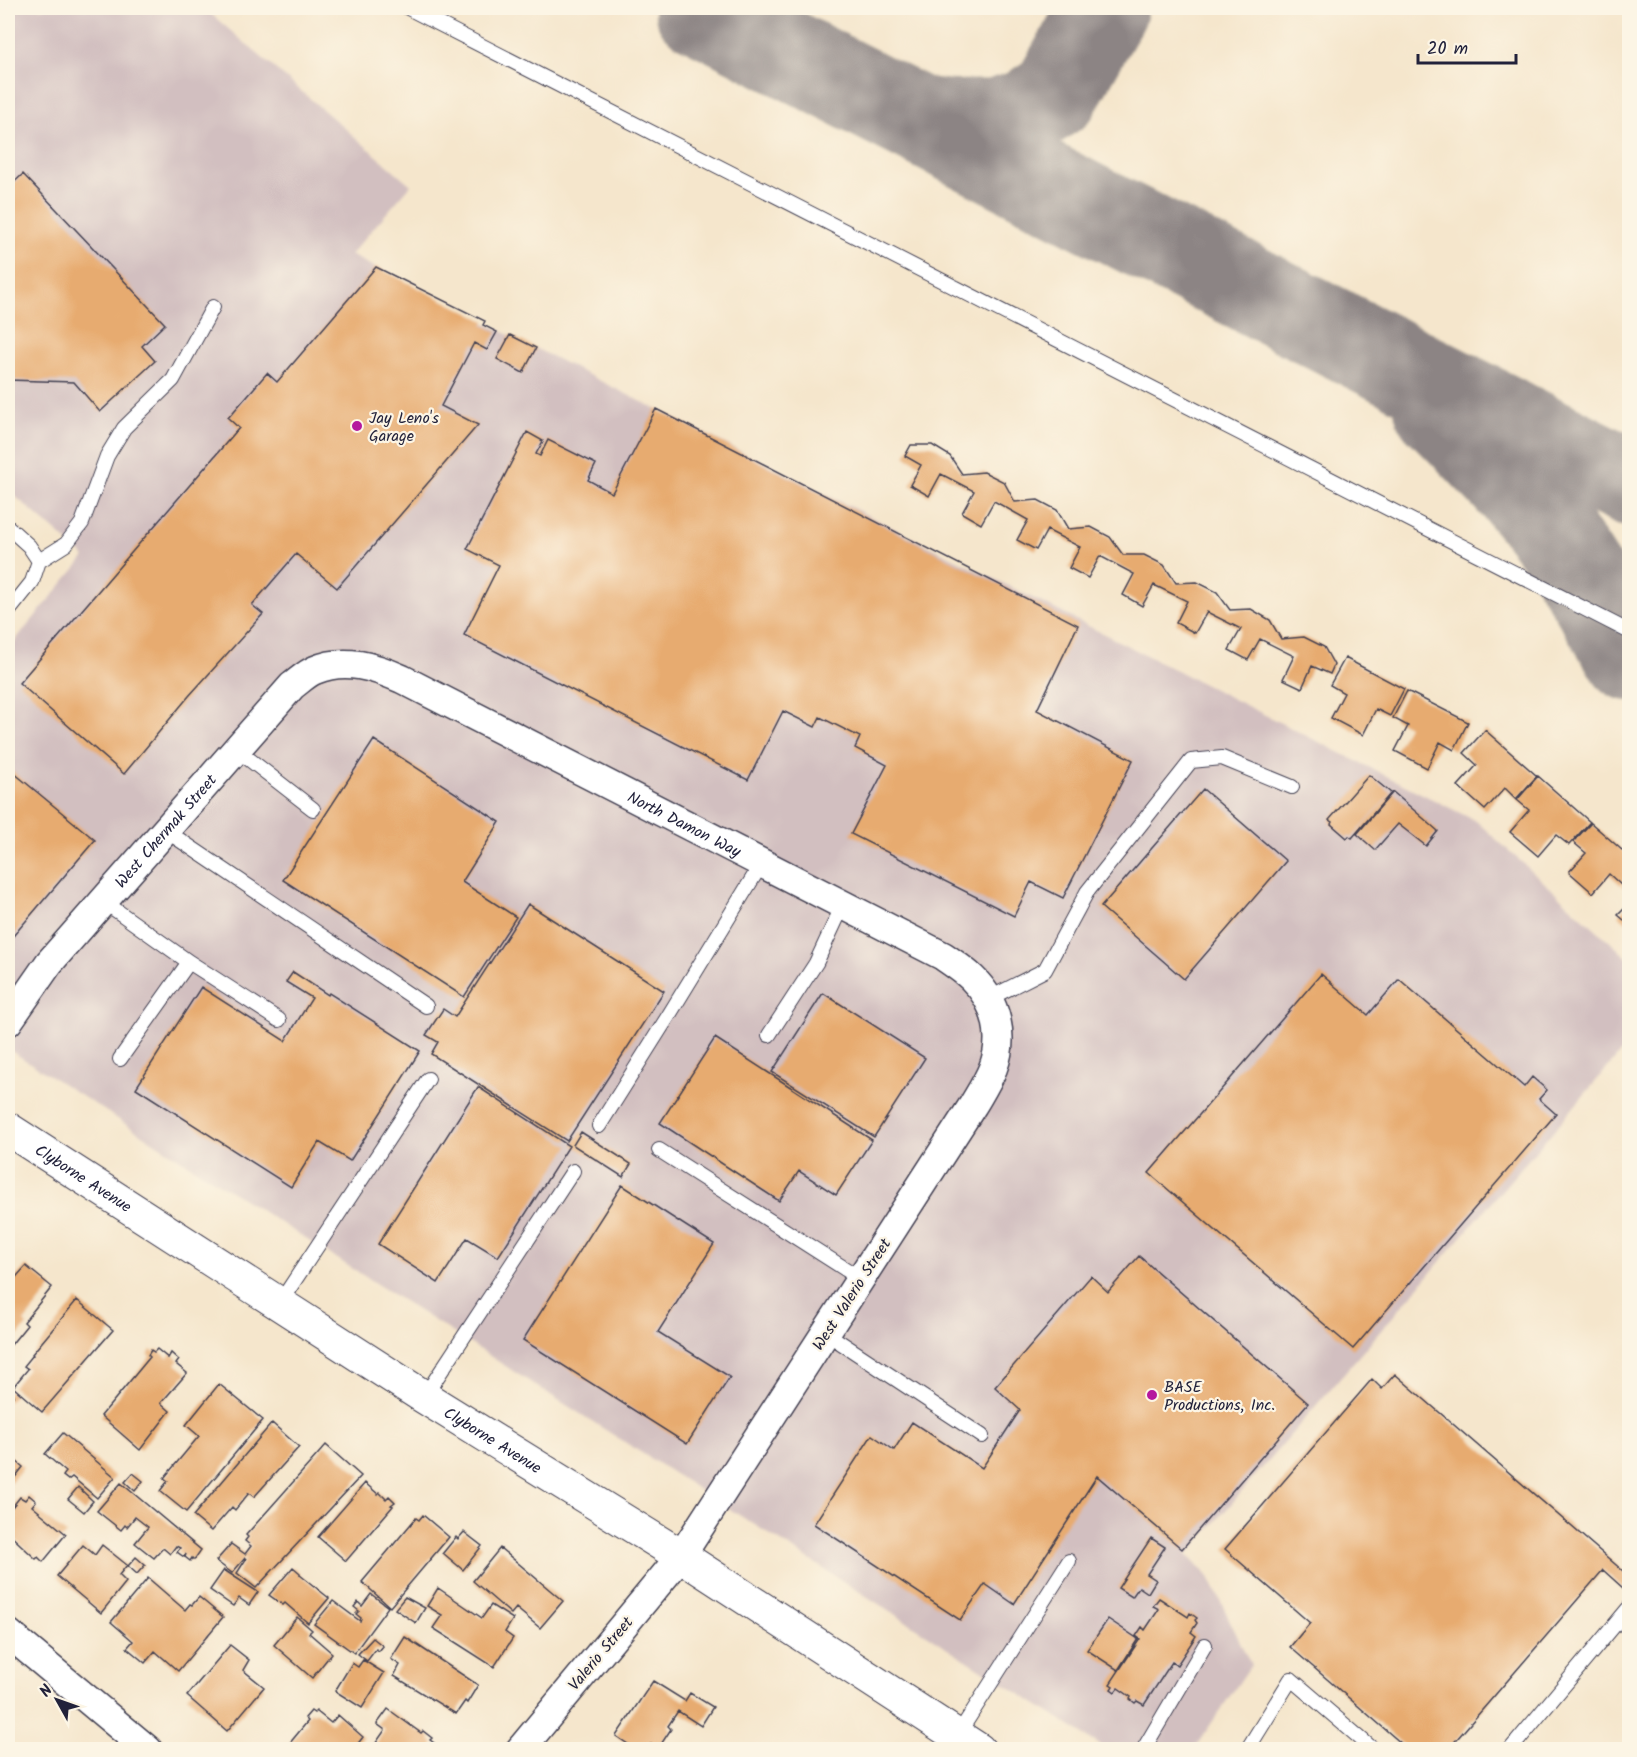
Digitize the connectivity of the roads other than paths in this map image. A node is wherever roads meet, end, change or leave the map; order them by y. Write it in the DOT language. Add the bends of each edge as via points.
graph roads {
  1 [pos="408,8"];
  2 [pos="213,307"];
  3 [pos="8,527"];
  4 [pos="39,561"];
  5 [pos="8,612"];
  6 [pos="1629,632"];
  7 [pos="342,664"];
  8 [pos="236,749"];
  9 [pos="1292,787"];
  10 [pos="313,809"];
  11 [pos="165,830"];
  12 [pos="762,863"];
  13 [pos="103,901"];
  14 [pos="843,905"];
  15 [pos="189,962"];
  16 [pos="426,1006"];
  17 [pos="993,1012"];
  18 [pos="279,1020"];
  19 [pos="8,1022"];
  20 [pos="769,1035"];
  21 [pos="120,1059"];
  22 [pos="429,1079"];
  23 [pos="599,1126"];
  24 [pos="8,1129"];
  25 [pos="659,1150"];
  26 [pos="573,1171"];
  27 [pos="861,1279"];
  28 [pos="279,1304"];
  29 [pos="826,1333"];
  30 [pos="424,1397"];
  31 [pos="982,1436"];
  32 [pos="681,1556"];
  33 [pos="1069,1561"];
  34 [pos="1628,1609"];
  35 [pos="8,1633"];
  36 [pos="1205,1645"];
  37 [pos="968,1743"];
  38 [pos="148,1749"];
  39 [pos="520,1749"];
  40 [pos="1143,1749"];
  41 [pos="1247,1749"];
  42 [pos="1374,1749"];
  43 [pos="1510,1749"];
  1 -- 6 [label="lane"];
  2 -- 4 [label="lane" via="173,380 124,428 106,456 82,523 66,544"];
  3 -- 4 [label="lane" via="30,546"];
  4 -- 5 [label="lane" via="32,582"];
  7 -- 8 [label="street, West Chermak Street" via="315,670 292,686"];
  7 -- 12 [label="street, North Damon Way" via="362,665 402,679"];
  8 -- 10 [label="lane"];
  8 -- 11 [label="street, West Chermak Street"];
  9 -- 17 [label="lane" via="1222,758 1191,761 1087,892 1045,970"];
  11 -- 13 [label="street, West Chermak Street"];
  11 -- 16 [label="lane"];
  12 -- 14 [label="street, North Damon Way"];
  12 -- 23 [label="lane"];
  13 -- 15 [label="lane"];
  13 -- 19 [label="street, West Chermak Street" via="49,963"];
  14 -- 17 [label="street, North Damon Way" via="943,956 973,979"];
  14 -- 20 [label="lane" via="816,963"];
  15 -- 18 [label="lane"];
  15 -- 21 [label="lane"];
  17 -- 27 [label="street, West Valerio Street" via="999,1046 993,1068"];
  22 -- 28 [label="lane"];
  24 -- 28 [label="main road, Clyborne Avenue"];
  25 -- 27 [label="lane"];
  26 -- 30 [label="lane"];
  27 -- 29 [label="street, West Valerio Street"];
  28 -- 30 [label="main road, Clyborne Avenue"];
  29 -- 31 [label="lane"];
  29 -- 32 [label="street, West Valerio Street"];
  30 -- 32 [label="main road, Clyborne Avenue"];
  32 -- 37 [label="main road, Clyborne Avenue"];
  32 -- 39 [label="street, Valerio Street"];
  33 -- 37 [label="lane"];
  34 -- 43 [label="lane"];
  35 -- 38 [label="street"];
  36 -- 40 [label="lane"];
  41 -- 42 [label="lane" via="1291,1678"];
}
